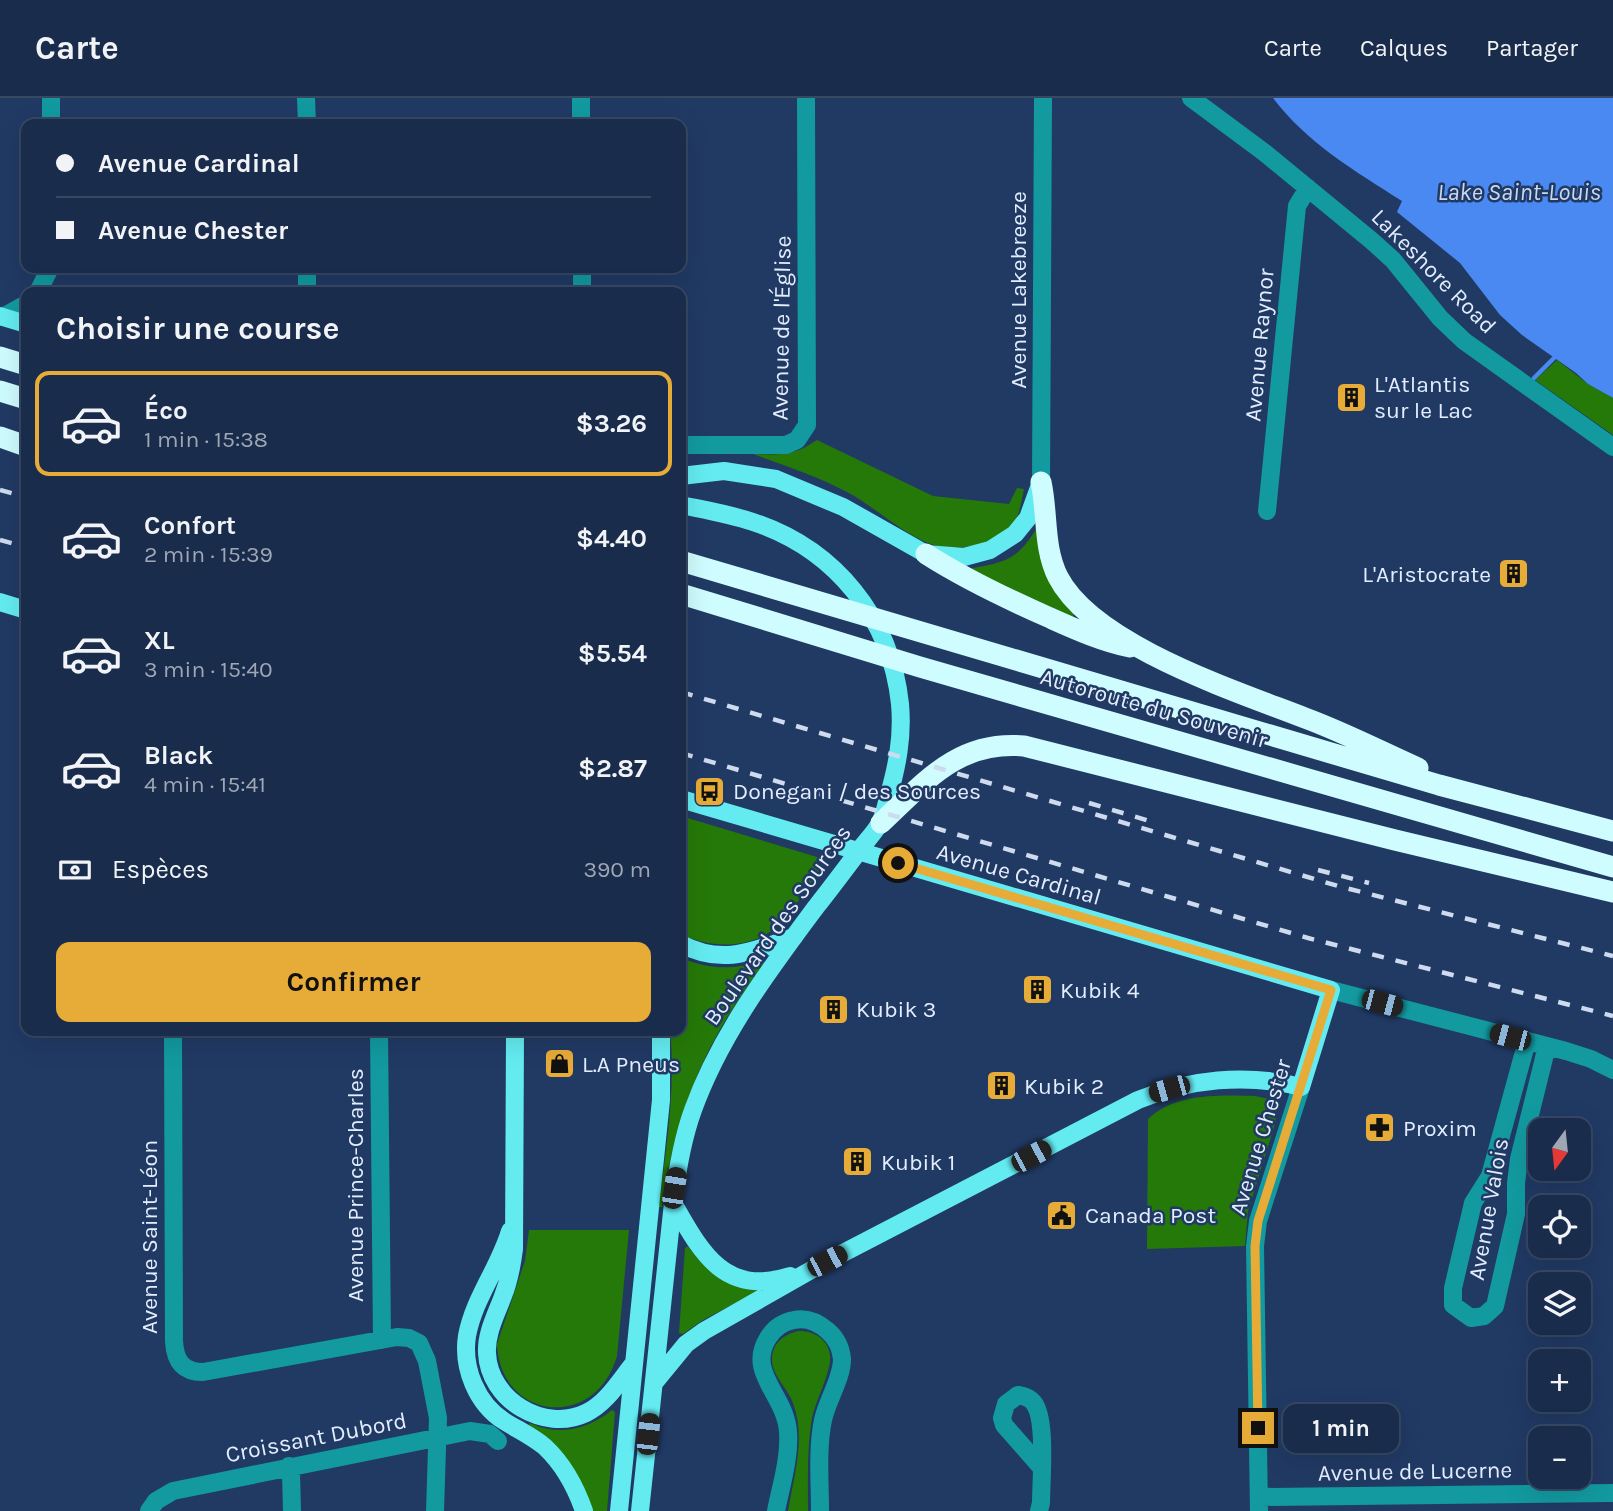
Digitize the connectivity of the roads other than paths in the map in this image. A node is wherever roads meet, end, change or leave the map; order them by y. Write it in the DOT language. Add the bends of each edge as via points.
graph roads {
  1 [pos="51,98"];
  2 [pos="306,98"];
  3 [pos="581,98"];
  4 [pos="806,98"];
  5 [pos="1043,98"];
  6 [pos="1191,98"];
  7 [pos="51,119"];
  8 [pos="307,119"];
  9 [pos="582,119"];
  10 [pos="1308,187"];
  11 [pos="21,307"];
  12 [pos="1,317"];
  13 [pos="21,323"];
  14 [pos="0,357"];
  15 [pos="21,363"];
  16 [pos="0,391"];
  17 [pos="21,397"];
  18 [pos="0,437"];
  19 [pos="21,444"];
  20 [pos="686,445"];
  21 [pos="1613,447"];
  22 [pos="686,475"];
  23 [pos="1041,482"];
  24 [pos="686,506"];
  25 [pos="1267,511"];
  26 [pos="926,554"];
  27 [pos="686,563"];
  28 [pos="686,596"];
  29 [pos="0,602"];
  30 [pos="21,608"];
  31 [pos="1142,650"];
  32 [pos="1484,797"];
  33 [pos="686,800"];
  34 [pos="881,822"];
  35 [pos="1613,831"];
  36 [pos="1613,867"];
  37 [pos="1613,892"];
  38 [pos="794,937"];
  39 [pos="686,946"];
  40 [pos="1331,990"];
  41 [pos="173,1036"];
  42 [pos="379,1036"];
  43 [pos="514,1036"];
  44 [pos="661,1036"];
  45 [pos="1527,1041"];
  46 [pos="1547,1046"];
  47 [pos="1613,1070"];
  48 [pos="1301,1087"];
  49 [pos="673,1203"];
  50 [pos="514,1214"];
  51 [pos="820,1265"];
  52 [pos="382,1340"];
  53 [pos="634,1363"];
  54 [pos="654,1382"];
  55 [pos="437,1438"];
  56 [pos="498,1441"];
  57 [pos="289,1466"];
  58 [pos="1041,1466"];
  59 [pos="1613,1493"];
  60 [pos="1259,1504"];
  61 [pos="149,1511"];
  62 [pos="292,1511"];
  63 [pos="435,1511"];
  64 [pos="584,1511"];
  65 [pos="619,1511"];
  66 [pos="640,1511"];
  67 [pos="776,1511"];
  68 [pos="820,1511"];
  69 [pos="1039,1511"];
  1 -- 7 [label="street"];
  2 -- 8 [label="street"];
  3 -- 9 [label="street"];
  4 -- 20 [label="street, Avenue de l'Église" via="807,425 797,440 786,445"];
  5 -- 23 [label="street, Avenue Lakebreeze"];
  6 -- 10 [label="street, Lakeshore Road"];
  10 -- 21 [label="street, Lakeshore Road" via="1393,260 1464,341"];
  10 -- 25 [label="street, Avenue Raynor" via="1297,205"];
  11 -- 12 [label="street"];
  12 -- 13 [label="main road"];
  14 -- 15 [label="highway"];
  16 -- 17 [label="highway"];
  18 -- 19 [label="highway"];
  22 -- 26 [label="main road" via="724,471 767,477 812,492"];
  23 -- 26 [label="main road" via="1022,526 998,546 970,556"];
  23 -- 31 [label="highway" via="1049,553 1063,584 1086,611"];
  24 -- 34 [label="main road" via="754,523 803,545 846,580 877,623 891,659 901,721 898,761"];
  26 -- 31 [label="highway" via="972,582 1053,620 1105,642"];
  27 -- 32 [label="highway, Autoroute du Souvenir"];
  28 -- 36 [label="highway, Autoroute du Souvenir"];
  29 -- 30 [label="main road"];
  31 -- 32 [label="highway"];
  32 -- 35 [label="highway, Autoroute du Souvenir"];
  33 -- 40 [label="main road, Avenue Cardinal"];
  34 -- 37 [label="highway" via="943,766 981,749 1024,746"];
  34 -- 38 [label="main road, Boulevard des Sources"];
  38 -- 39 [label="main road" via="734,956 713,956"];
  38 -- 49 [label="main road, Boulevard des Sources" via="732,1027 698,1096 682,1144"];
  40 -- 45 [label="street"];
  40 -- 48 [label="main road, Avenue Chester"];
  41 -- 52 [label="street, Avenue Saint-Léon" via="174,1352 180,1364 203,1372"];
  42 -- 52 [label="street, Avenue Prince-Charles"];
  43 -- 50 [label="main road"];
  44 -- 53 [label="main road" via="661,1100"];
  45 -- 46 [label="street"];
  45 -- 46 [label="street, Avenue Valois" via="1490,1176 1473,1203 1453,1288 1453,1305 1471,1318 1485,1316 1496,1306 1516,1214 1519,1159"];
  46 -- 47 [label="street"];
  48 -- 51 [label="main road" via="1239,1079 1184,1085 1147,1096"];
  48 -- 60 [label="street, Avenue Chester" via="1258,1221 1255,1246"];
  49 -- 51 [label="main road" via="704,1255 732,1275 772,1281"];
  49 -- 54 [label="main road, Boulevard des Sources"];
  50 -- 53 [label="main road" via="512,1264 487,1349 489,1367 506,1395 542,1418 575,1418 602,1403"];
  50 -- 64 [label="main road" via="470,1326 468,1368 476,1390 495,1414 553,1456"];
  51 -- 54 [label="main road" via="704,1331"];
  52 -- 55 [label="street, Avenue Saint-Léon" via="404,1337 419,1343 438,1418"];
  53 -- 65 [label="main road"];
  54 -- 66 [label="main road, Boulevard des Sources"];
  55 -- 56 [label="street, Croissant Dubord" via="477,1431"];
  55 -- 57 [label="street, Croissant Dubord"];
  55 -- 63 [label="street"];
  57 -- 61 [label="street, Croissant Dubord" via="173,1491"];
  57 -- 62 [label="street"];
  58 -- 69 [label="street"];
  59 -- 60 [label="street, Avenue de Lucerne"];
  67 -- 68 [label="street" via="788,1426 782,1404 762,1370 761,1353 773,1330 798,1319 827,1330 842,1357 822,1422"];
}
